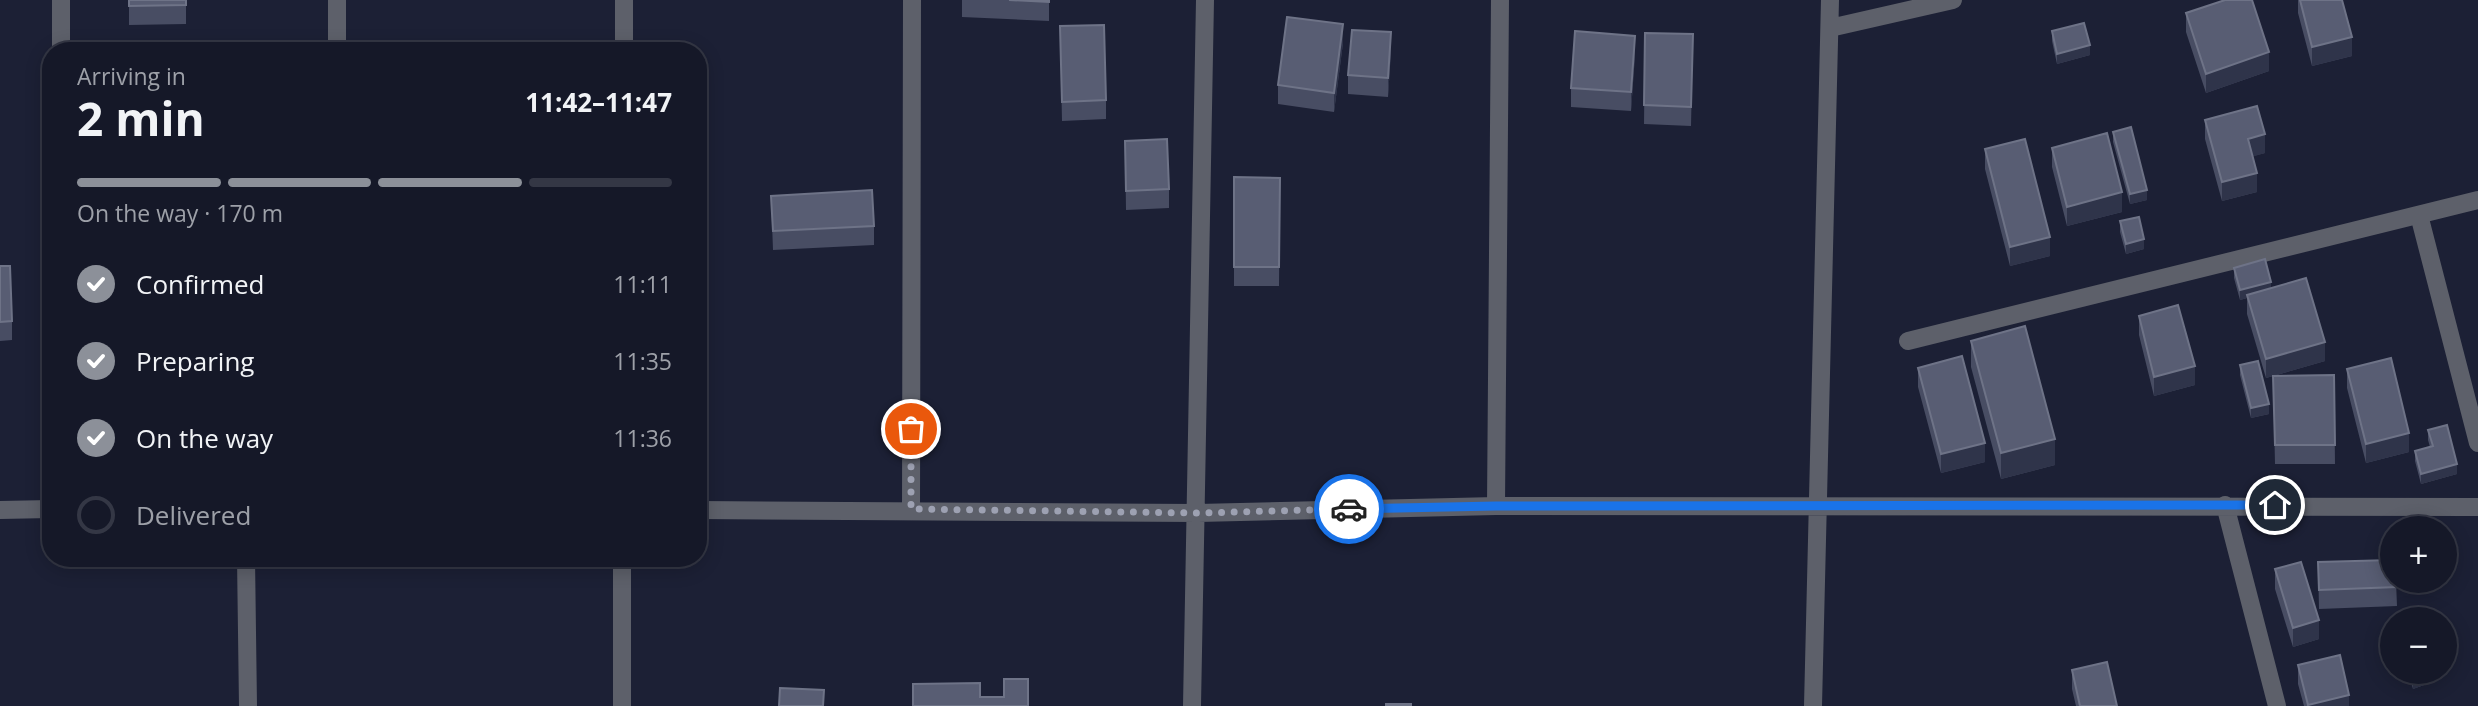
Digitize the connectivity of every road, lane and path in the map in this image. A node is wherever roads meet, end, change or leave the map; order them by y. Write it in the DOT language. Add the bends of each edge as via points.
graph roads {
  1 [pos="61,0"];
  2 [pos="337,0"];
  3 [pos="624,0"];
  4 [pos="912,0"];
  5 [pos="1205,0"];
  6 [pos="1500,0"];
  7 [pos="1830,0"];
  8 [pos="1953,0"];
  9 [pos="1829,28"];
  10 [pos="61,42"];
  11 [pos="337,42"];
  12 [pos="624,42"];
  13 [pos="2478,200"];
  14 [pos="2419,215"];
  15 [pos="1908,341"];
  16 [pos="2478,443"];
  17 [pos="2225,505"];
  18 [pos="1496,506"];
  19 [pos="1820,506"];
  20 [pos="2478,507"];
  21 [pos="42,509"];
  22 [pos="911,509"];
  23 [pos="0,510"];
  24 [pos="707,510"];
  25 [pos="1198,513"];
  26 [pos="246,567"];
  27 [pos="622,567"];
  28 [pos="248,706"];
  29 [pos="622,706"];
  30 [pos="1192,706"];
  31 [pos="1813,706"];
  32 [pos="2277,706"];
  1 -- 10 [label="street"];
  2 -- 11 [label="street"];
  3 -- 12 [label="street"];
  4 -- 22 [label="street"];
  5 -- 25 [label="street"];
  6 -- 18 [label="street"];
  7 -- 9 [label="street"];
  8 -- 9 [label="street"];
  9 -- 19 [label="street"];
  13 -- 14 [label="street"];
  14 -- 15 [label="street"];
  14 -- 16 [label="street"];
  17 -- 19 [label="street"];
  17 -- 20 [label="street"];
  17 -- 32 [label="street"];
  18 -- 19 [label="street"];
  18 -- 25 [label="street"];
  19 -- 31 [label="street"];
  21 -- 23 [label="street"];
  22 -- 24 [label="street"];
  22 -- 25 [label="street"];
  25 -- 30 [label="street"];
  26 -- 28 [label="street"];
  27 -- 29 [label="street"];
}
